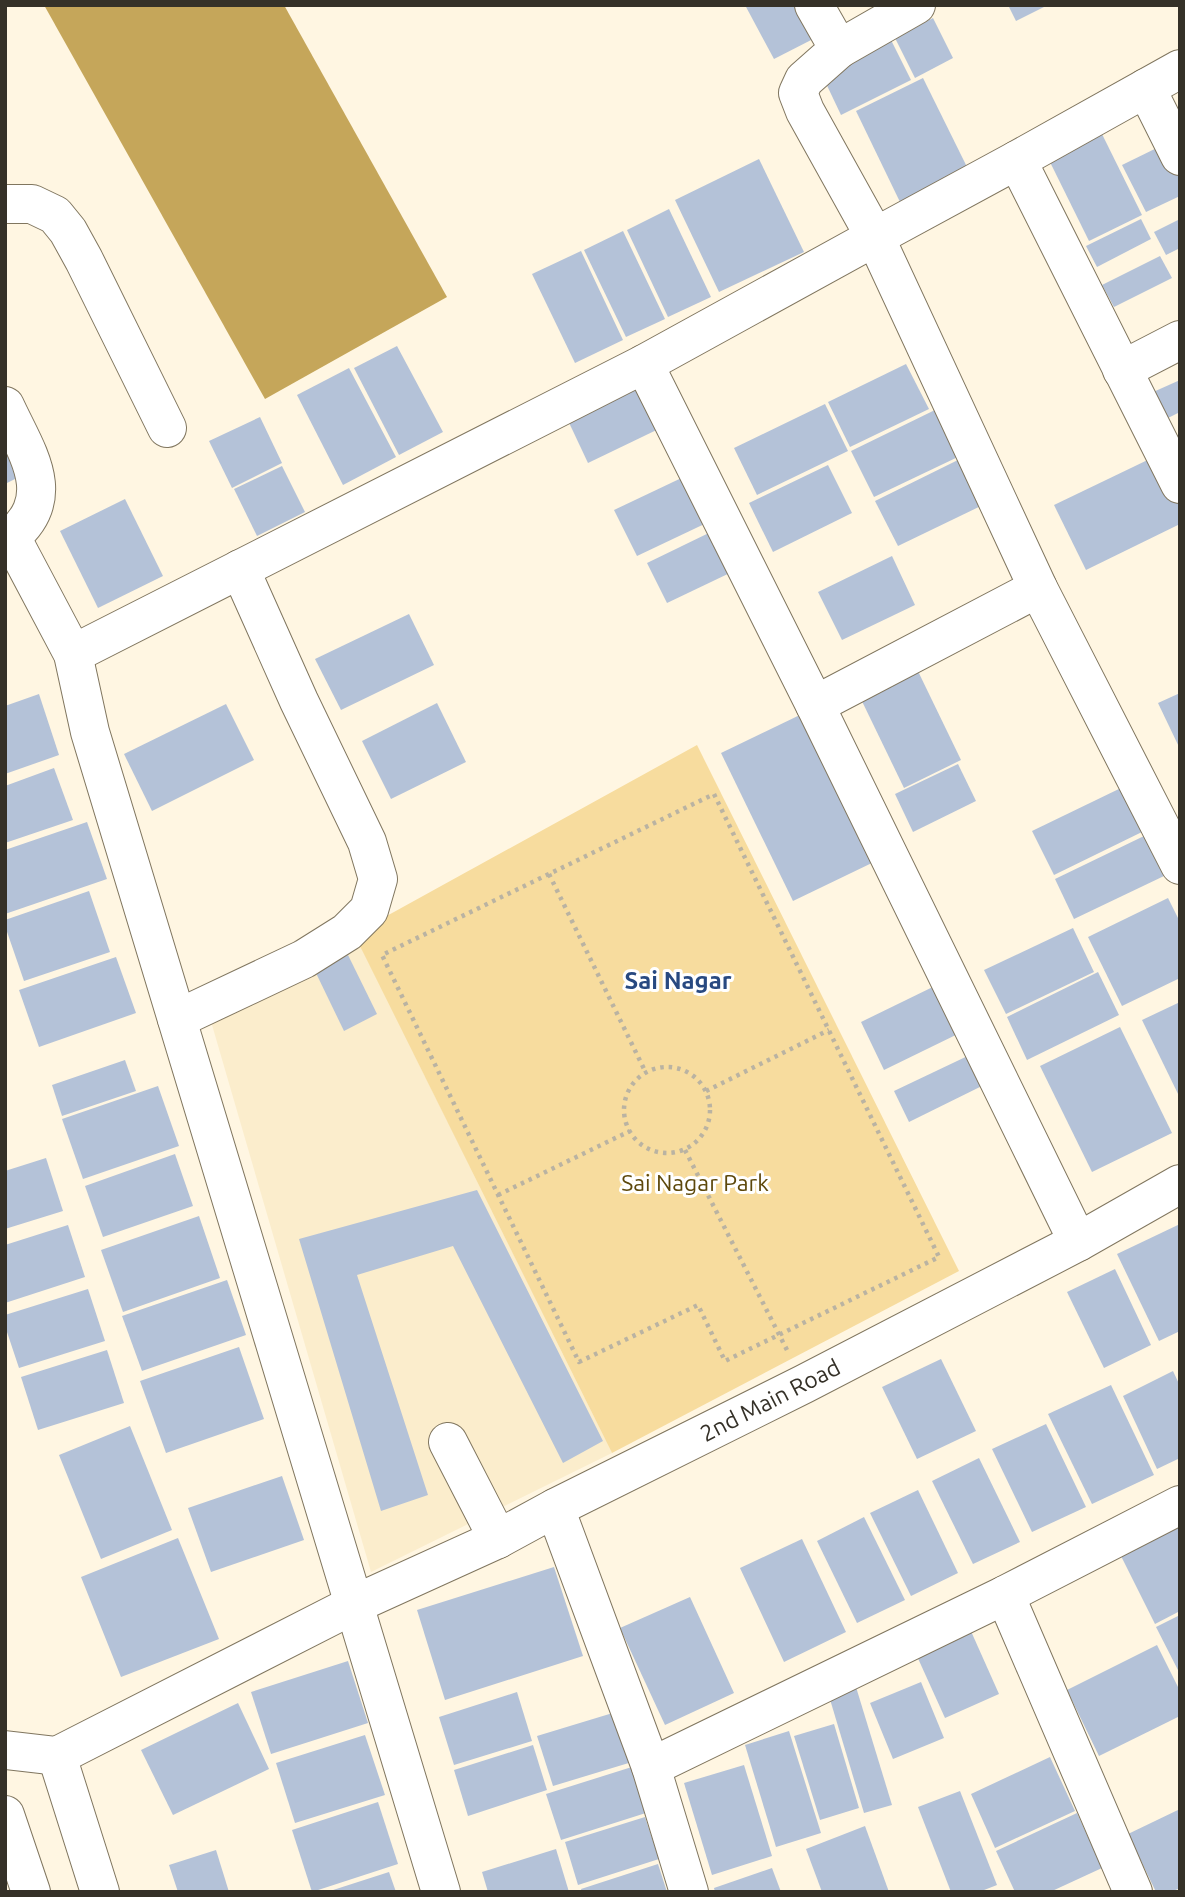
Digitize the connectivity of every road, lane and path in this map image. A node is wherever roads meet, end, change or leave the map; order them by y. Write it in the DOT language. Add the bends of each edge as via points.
graph roads {
  1 [pos="814,5"];
  2 [pos="916,5"];
  3 [pos="839,50"];
  4 [pos="1180,69"];
  5 [pos="1146,88"];
  6 [pos="1180,156"];
  7 [pos="1017,160"];
  8 [pos="5,204"];
  9 [pos="875,237"];
  10 [pos="1180,340"];
  11 [pos="644,363"];
  12 [pos="1122,370"];
  13 [pos="5,406"];
  14 [pos="167,428"];
  15 [pos="1180,484"];
  16 [pos="8,537"];
  17 [pos="240,569"];
  18 [pos="1038,588"];
  19 [pos="73,654"];
  20 [pos="815,705"];
  21 [pos="1180,865"];
  22 [pos="549,874"];
  23 [pos="177,1018"];
  24 [pos="829,1030"];
  25 [pos="646,1073"];
  26 [pos="706,1091"];
  27 [pos="631,1131"];
  28 [pos="685,1150"];
  29 [pos="1180,1184"];
  30 [pos="498,1195"];
  31 [pos="1078,1241"];
  32 [pos="779,1335"];
  33 [pos="804,1384"];
  34 [pos="448,1442"];
  35 [pos="1180,1505"];
  36 [pos="555,1508"];
  37 [pos="498,1539"];
  38 [pos="1005,1595"];
  39 [pos="355,1604"];
  40 [pos="5,1751"];
  41 [pos="57,1756"];
  42 [pos="651,1767"];
  43 [pos="5,1815"];
  44 [pos="32,1892"];
  45 [pos="100,1892"];
  46 [pos="441,1892"];
  47 [pos="689,1892"];
  48 [pos="1133,1892"];
  1 -- 3 [label="street"];
  2 -- 3 [label="street"];
  3 -- 9 [label="street" via="804,80 798,93"];
  4 -- 5 [label="street"];
  5 -- 6 [label="street"];
  5 -- 7 [label="street"];
  7 -- 9 [label="street"];
  7 -- 12 [label="street"];
  8 -- 14 [label="street" via="32,204 55,215 68,231"];
  9 -- 11 [label="street"];
  9 -- 18 [label="street"];
  10 -- 12 [label="street"];
  11 -- 17 [label="street"];
  11 -- 20 [label="street"];
  12 -- 15 [label="street"];
  13 -- 16 [label="street" via="36,472 37,495 32,514"];
  16 -- 19 [label="street"];
  17 -- 19 [label="street"];
  17 -- 23 [label="street" via="367,842 378,879 369,910 347,932 304,959"];
  18 -- 20 [label="street"];
  18 -- 21 [label="street"];
  19 -- 23 [label="street" via="90,732"];
  20 -- 31 [label="street"];
  22 -- 24 [label="path" via="715,794"];
  22 -- 25 [label="path"];
  22 -- 30 [label="path" via="382,955"];
  23 -- 39 [label="street"];
  24 -- 26 [label="path"];
  24 -- 32 [label="path" via="939,1258"];
  25 -- 26 [label="path" via="667,1066 683,1070"];
  25 -- 27 [label="path" via="629,1091 624,1106"];
  26 -- 28 [label="path" via="710,1104 705,1131"];
  27 -- 28 [label="path" via="644,1146 658,1152"];
  27 -- 30 [label="path"];
  28 -- 32 [label="path"];
  29 -- 31 [label="street, 2nd Main Road"];
  30 -- 32 [label="path" via="579,1362 698,1305 725,1361"];
  31 -- 33 [label="street, 2nd Main Road"];
  32 -- 33 [label="path"];
  33 -- 36 [label="street, 2nd Main Road"];
  34 -- 37 [label="street"];
  35 -- 38 [label="street"];
  36 -- 37 [label="street, 2nd Main Road"];
  36 -- 42 [label="street"];
  37 -- 39 [label="street, 2nd Main Road"];
  38 -- 42 [label="street"];
  38 -- 48 [label="street"];
  39 -- 41 [label="street, 2nd Main Road"];
  39 -- 46 [label="street"];
  40 -- 41 [label="street"];
  41 -- 45 [label="street"];
  42 -- 47 [label="street"];
  43 -- 44 [label="street"];
}
